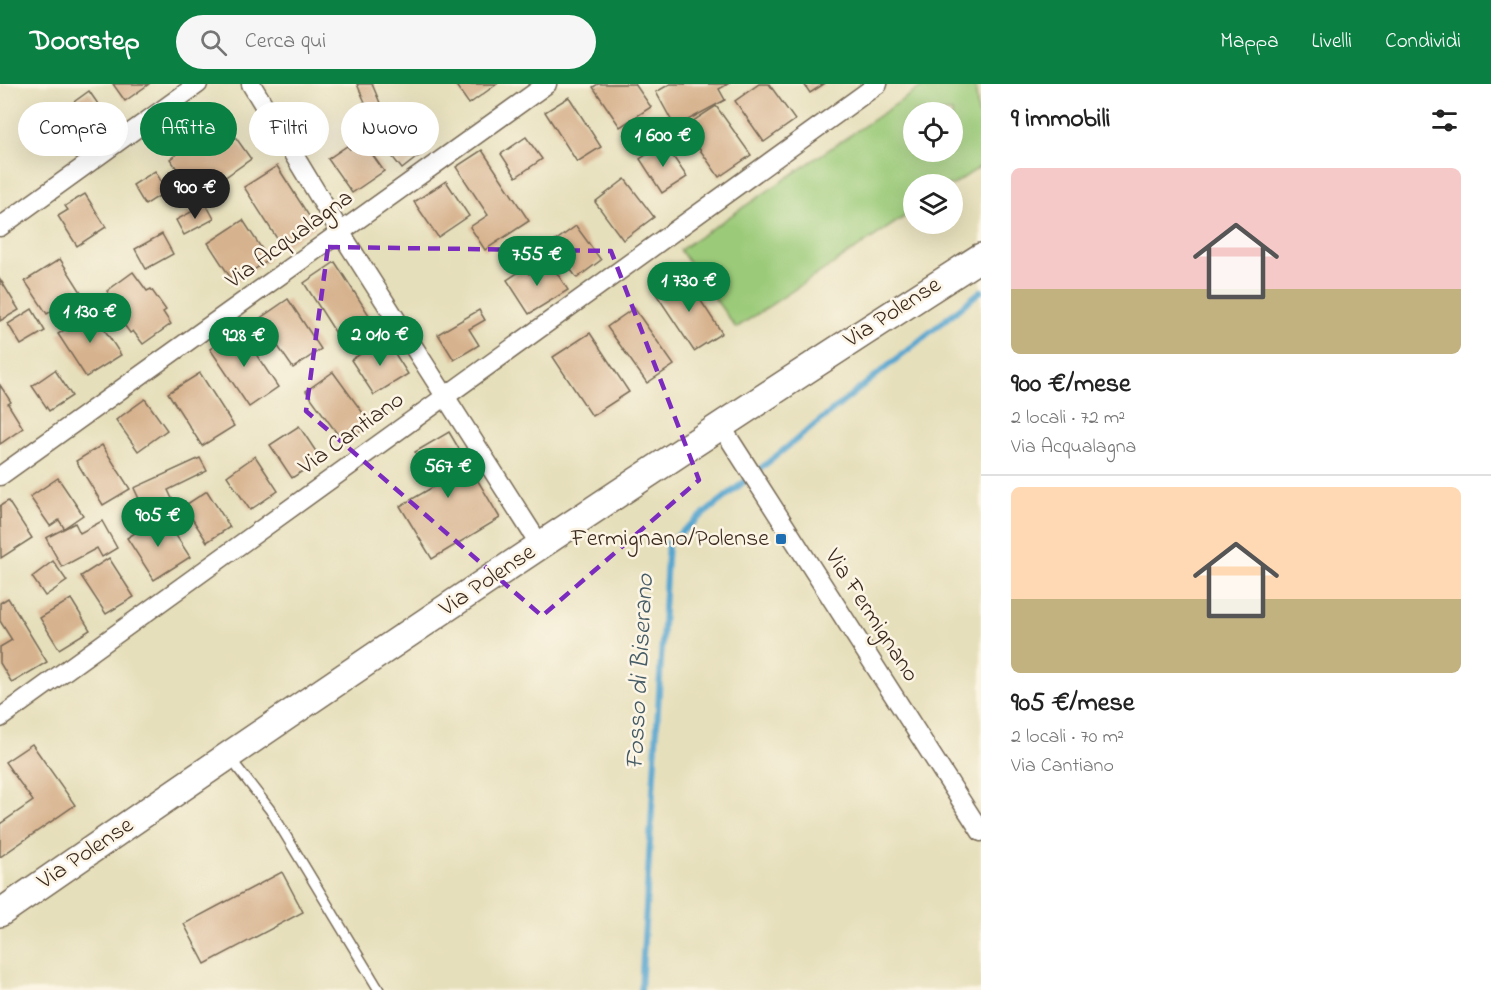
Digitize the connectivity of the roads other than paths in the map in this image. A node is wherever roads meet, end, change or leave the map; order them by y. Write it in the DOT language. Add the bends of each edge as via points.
graph roads {
  1 [pos="198,84"];
  2 [pos="250,84"];
  3 [pos="548,84"];
  4 [pos="878,84"];
  5 [pos="0,227"];
  6 [pos="341,233"];
  7 [pos="981,257"];
  8 [pos="446,396"];
  9 [pos="721,426"];
  10 [pos="0,476"];
  11 [pos="540,546"];
  12 [pos="0,718"];
  13 [pos="229,757"];
  14 [pos="981,832"];
  15 [pos="0,913"];
  16 [pos="379,990"];
  1 -- 5 [label="street"];
  2 -- 6 [label="street"];
  3 -- 6 [label="street, Via Acqualagna"];
  4 -- 8 [label="street, Via Cantiano"];
  6 -- 8 [label="street"];
  6 -- 10 [label="street, Via Acqualagna"];
  7 -- 9 [label="main road, Via Polense"];
  8 -- 11 [label="street"];
  8 -- 12 [label="street, Via Cantiano"];
  9 -- 11 [label="main road, Via Polense"];
  9 -- 14 [label="street, Via Fermignano"];
  11 -- 13 [label="main road, Via Polense"];
  13 -- 15 [label="main road, Via Polense"];
  13 -- 16 [label="lane" via="271,811"];
}
